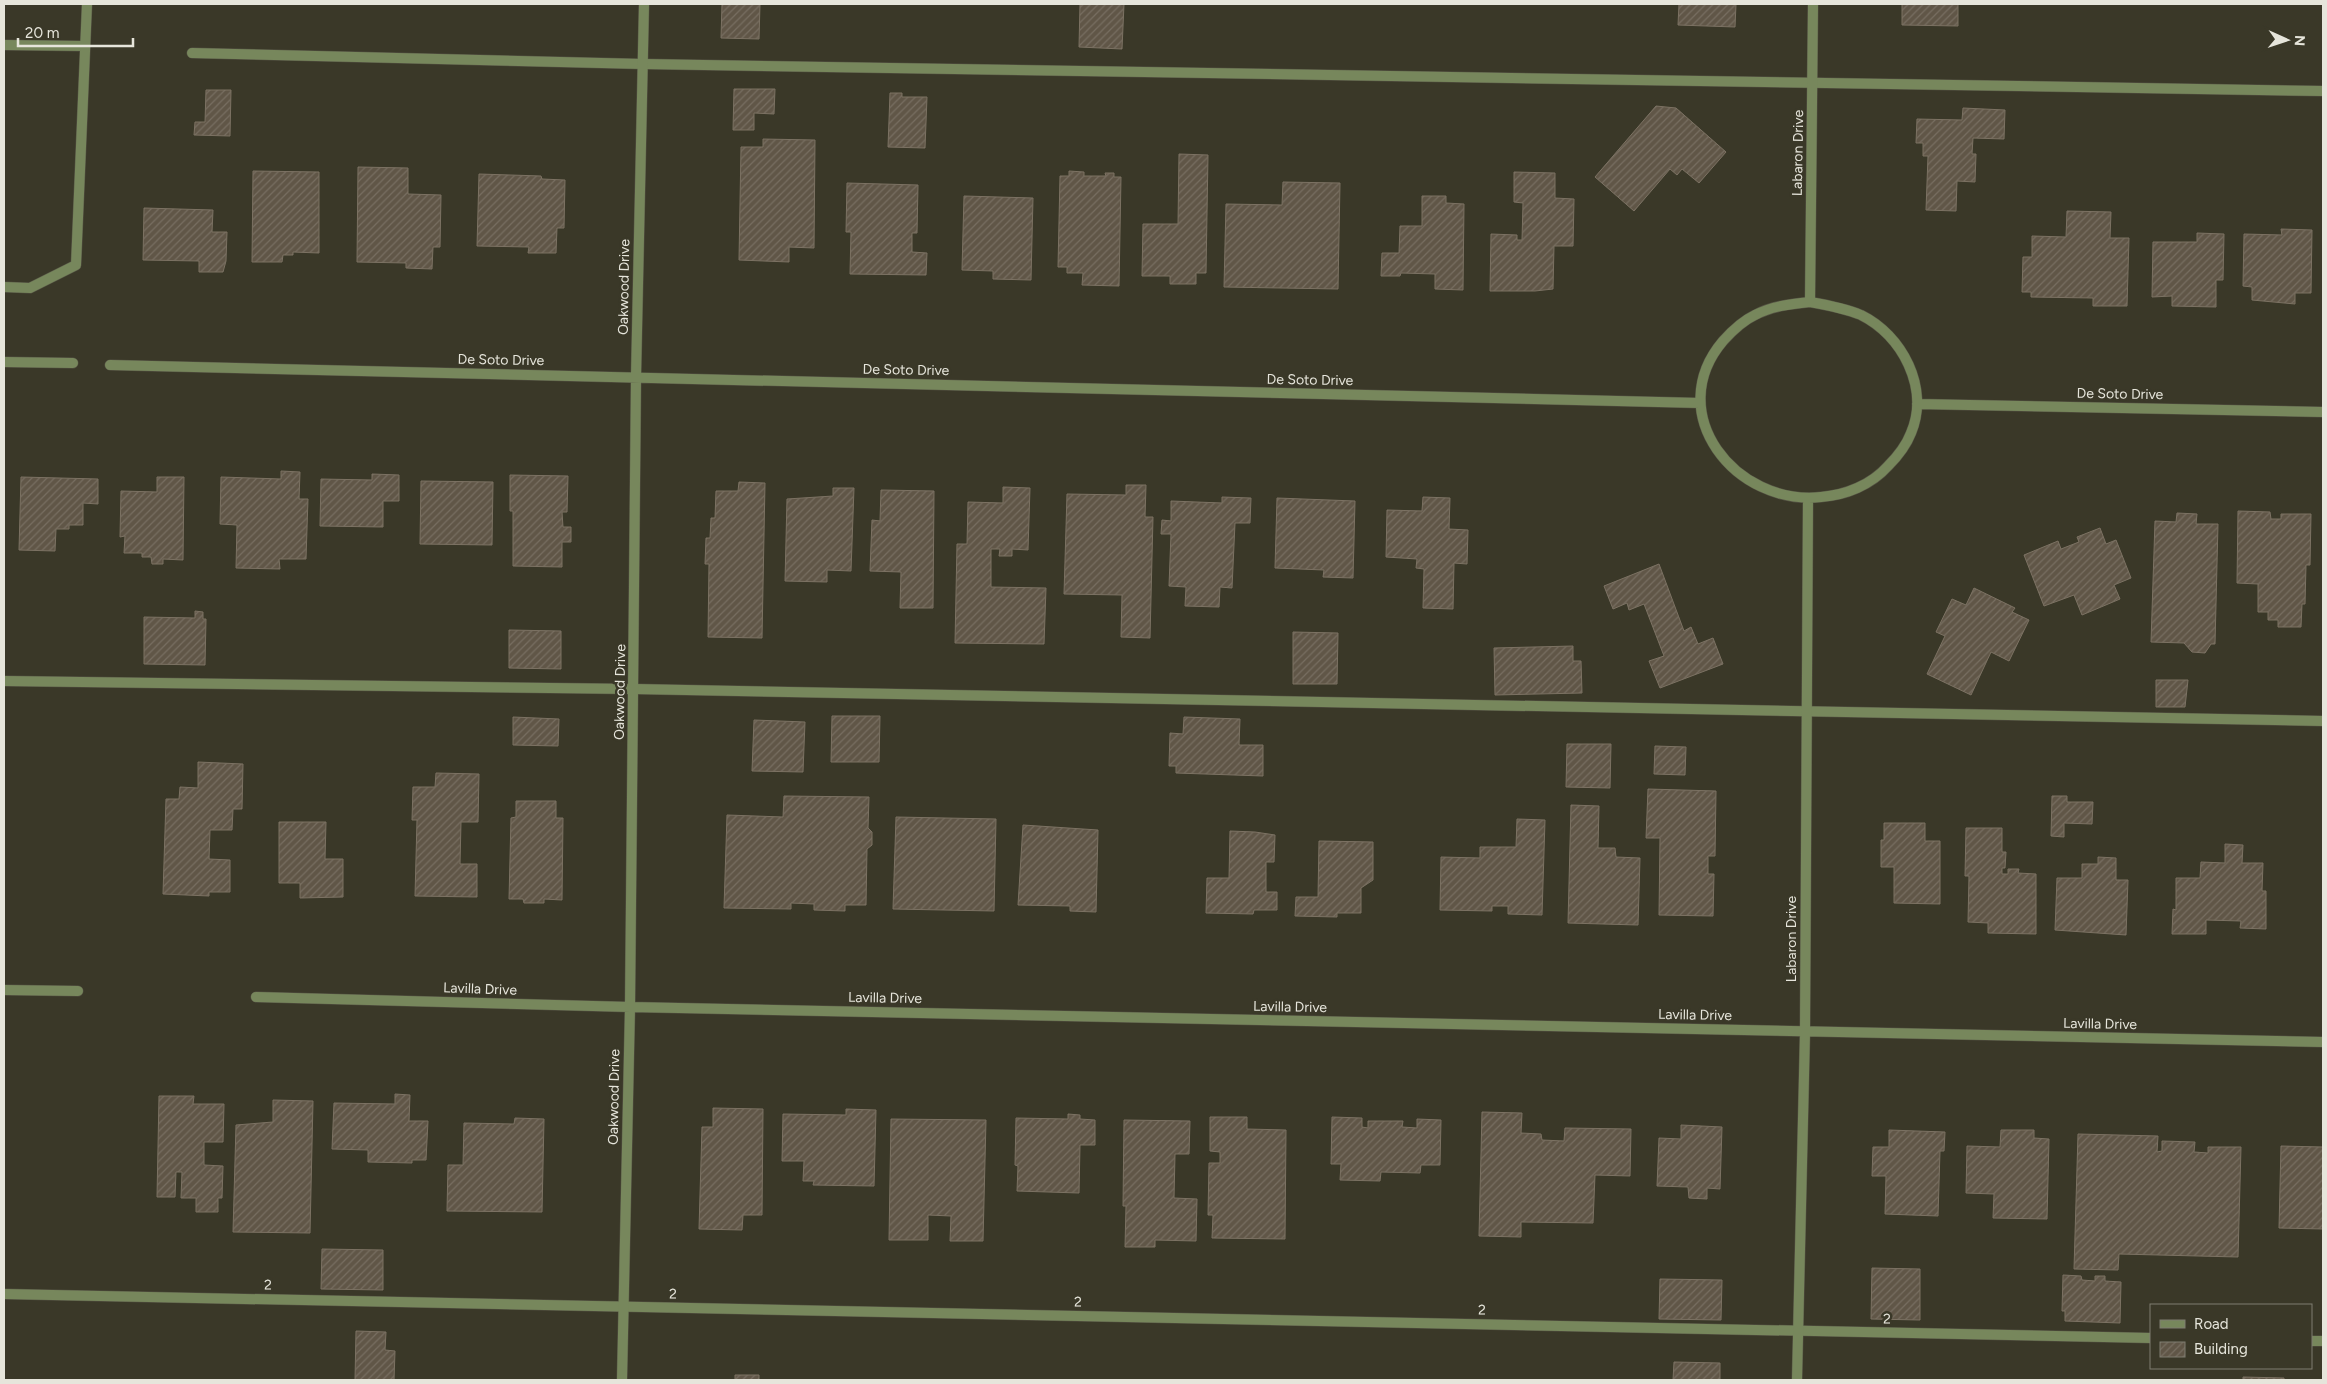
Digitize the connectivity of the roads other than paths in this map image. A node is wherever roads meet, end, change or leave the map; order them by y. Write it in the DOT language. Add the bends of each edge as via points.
graph roads {
  1 [pos="86,4"];
  2 [pos="644,4"];
  3 [pos="1813,4"];
  4 [pos="4,45"];
  5 [pos="84,46"];
  6 [pos="192,53"];
  7 [pos="643,64"];
  8 [pos="1812,83"];
  9 [pos="2323,91"];
  10 [pos="4,287"];
  11 [pos="1810,302"];
  12 [pos="4,362"];
  13 [pos="73,363"];
  14 [pos="110,365"];
  15 [pos="636,377"];
  16 [pos="1700,403"];
  17 [pos="1917,404"];
  18 [pos="2323,412"];
  19 [pos="1808,499"];
  20 [pos="4,681"];
  21 [pos="634,689"];
  22 [pos="1806,710"];
  23 [pos="2323,720"];
  24 [pos="4,990"];
  25 [pos="78,991"];
  26 [pos="256,997"];
  27 [pos="630,1007"];
  28 [pos="1804,1032"];
  29 [pos="2323,1042"];
  30 [pos="4,1294"];
  31 [pos="623,1306"];
  32 [pos="1798,1330"];
  33 [pos="2150,1338"];
  34 [pos="622,1380"];
  35 [pos="1797,1380"];
  1 -- 5 [label="street"];
  2 -- 7 [label="street, Oakwood Drive"];
  3 -- 8 [label="street, Labaron Drive"];
  4 -- 5 [label="street"];
  5 -- 10 [label="street" via="76,265 30,288"];
  6 -- 7 [label="street"];
  7 -- 8 [label="street"];
  7 -- 15 [label="street, Oakwood Drive"];
  8 -- 9 [label="street"];
  8 -- 11 [label="street, Labaron Drive"];
  11 -- 16 [label="street" via="1781,305 1754,315 1733,330 1714,351 1705,371"];
  11 -- 17 [label="street" via="1841,307 1881,328 1907,360 1916,386"];
  12 -- 13 [label="street"];
  14 -- 15 [label="street, De Soto Drive"];
  15 -- 16 [label="street, De Soto Drive"];
  15 -- 21 [label="street, Oakwood Drive"];
  16 -- 19 [label="street" via="1709,438 1724,462 1756,486 1781,495"];
  17 -- 18 [label="street, De Soto Drive"];
  17 -- 19 [label="street" via="1912,431 1905,445 1881,474 1865,485 1834,496"];
  19 -- 22 [label="street, Labaron Drive"];
  20 -- 21 [label="street"];
  21 -- 22 [label="street"];
  21 -- 27 [label="street, Oakwood Drive"];
  22 -- 23 [label="street"];
  22 -- 28 [label="street, Labaron Drive"];
  24 -- 25 [label="street"];
  26 -- 27 [label="street, Lavilla Drive"];
  27 -- 28 [label="street, Lavilla Drive"];
  27 -- 31 [label="street, Oakwood Drive"];
  28 -- 29 [label="street, Lavilla Drive"];
  28 -- 32 [label="street, Labaron Drive"];
  30 -- 31 [label="street, 2"];
  31 -- 32 [label="street, 2"];
  31 -- 34 [label="street, Oakwood Drive"];
  32 -- 33 [label="street, 2"];
  32 -- 35 [label="street, Labaron Drive"];
}
